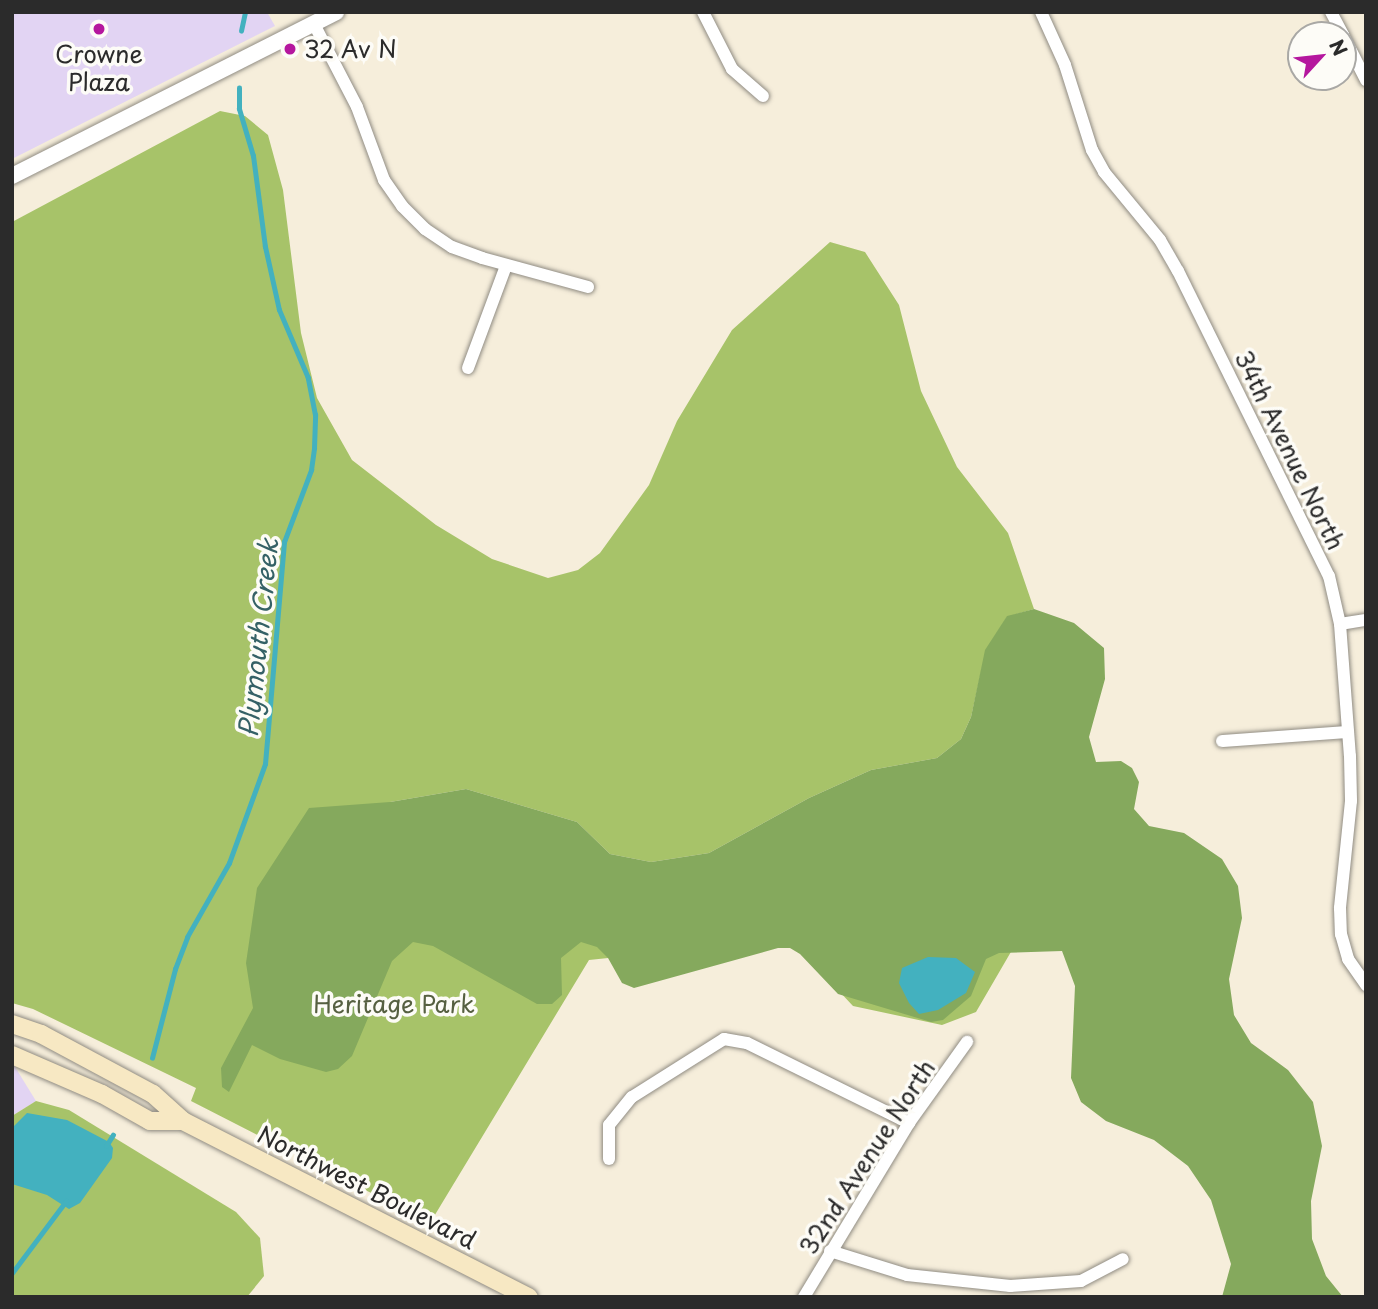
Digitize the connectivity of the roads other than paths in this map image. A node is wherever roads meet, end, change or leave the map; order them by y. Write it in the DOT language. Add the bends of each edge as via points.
graph roads {
  1 [pos="336,12"];
  2 [pos="703,12"];
  3 [pos="1041,12"];
  4 [pos="314,24"];
  5 [pos="1357,62"];
  6 [pos="1366,80"];
  7 [pos="763,96"];
  8 [pos="12,176"];
  9 [pos="506,267"];
  10 [pos="588,287"];
  11 [pos="468,368"];
  12 [pos="1366,620"];
  13 [pos="1340,624"];
  14 [pos="1348,732"];
  15 [pos="1222,741"];
  16 [pos="1366,985"];
  17 [pos="12,1024"];
  18 [pos="967,1042"];
  19 [pos="12,1055"];
  20 [pos="183,1121"];
  21 [pos="909,1124"];
  22 [pos="609,1159"];
  23 [pos="830,1251"];
  24 [pos="1123,1259"];
  25 [pos="528,1297"];
  26 [pos="804,1297"];
  1 -- 4 [label="street"];
  2 -- 7 [label="street" via="732,69"];
  3 -- 13 [label="street, 34th Avenue North" via="1065,65 1092,150 1178,271 1314,542 1329,576"];
  4 -- 8 [label="street"];
  4 -- 9 [label="street" via="357,107 384,180 402,206 452,247"];
  5 -- 6 [label="street"];
  9 -- 10 [label="street"];
  9 -- 11 [label="street"];
  12 -- 13 [label="street"];
  13 -- 14 [label="street, 34th Avenue North"];
  14 -- 15 [label="street"];
  14 -- 16 [label="street, 34th Avenue North" via="1351,801 1341,934 1348,959"];
  17 -- 20 [label="main road, Northwest Boulevard" via="41,1034 153,1094"];
  18 -- 21 [label="street, 32nd Avenue North"];
  19 -- 20 [label="main road, Northwest Boulevard" via="102,1094 150,1121"];
  20 -- 25 [label="main road, Northwest Boulevard"];
  21 -- 22 [label="street" via="747,1043 724,1039 632,1097 609,1125"];
  21 -- 23 [label="street, 32nd Avenue North"];
  23 -- 24 [label="street" via="906,1275 1010,1286 1081,1281"];
  23 -- 26 [label="street, 32nd Avenue North"];
}
